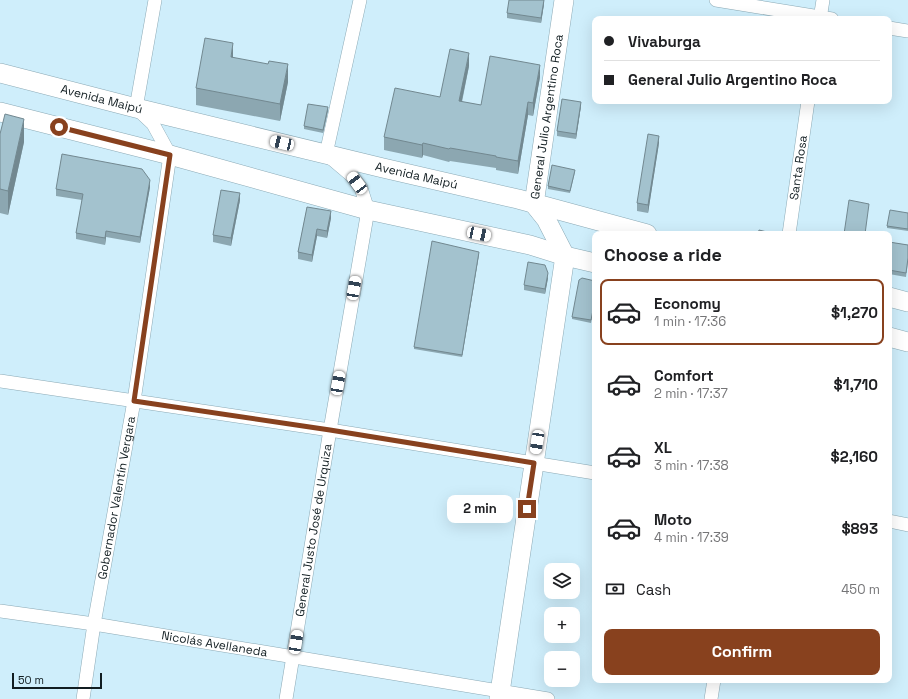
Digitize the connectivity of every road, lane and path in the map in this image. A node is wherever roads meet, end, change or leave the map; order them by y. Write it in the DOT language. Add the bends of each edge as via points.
graph roads {
  1 [pos="155,0"];
  2 [pos="360,0"];
  3 [pos="564,0"];
  4 [pos="716,0"];
  5 [pos="823,0"];
  6 [pos="812,16"];
  7 [pos="824,16"];
  8 [pos="892,28"];
  9 [pos="908,31"];
  10 [pos="0,73"];
  11 [pos="808,104"];
  12 [pos="136,108"];
  13 [pos="0,112"];
  14 [pos="326,154"];
  15 [pos="170,155"];
  16 [pos="534,204"];
  17 [pos="368,210"];
  18 [pos="636,231"];
  19 [pos="789,231"];
  20 [pos="565,256"];
  21 [pos="592,262"];
  22 [pos="892,298"];
  23 [pos="908,302"];
  24 [pos="892,338"];
  25 [pos="908,342"];
  26 [pos="0,381"];
  27 [pos="134,401"];
  28 [pos="330,430"];
  29 [pos="534,463"];
  30 [pos="592,473"];
  31 [pos="892,521"];
  32 [pos="908,524"];
  33 [pos="0,610"];
  34 [pos="94,624"];
  35 [pos="294,657"];
  36 [pos="714,683"];
  37 [pos="499,695"];
  38 [pos="83,699"];
  39 [pos="286,699"];
  40 [pos="548,699"];
  41 [pos="711,699"];
  1 -- 12 [label="street"];
  2 -- 14 [label="street"];
  3 -- 16 [label="main road, General Julio Argentino Roca"];
  4 -- 6 [label="street"];
  5 -- 7 [label="street"];
  8 -- 9 [label="street"];
  10 -- 12 [label="main road, Avenida Maipú"];
  11 -- 19 [label="street, Santa Rosa"];
  12 -- 14 [label="main road, Avenida Maipú"];
  12 -- 15 [label="street" via="153,124"];
  13 -- 15 [label="main road"];
  14 -- 16 [label="main road, Avenida Maipú"];
  14 -- 17 [label="street, General Justo José de Urquiza" via="352,176 361,188"];
  15 -- 17 [label="main road"];
  15 -- 27 [label="street, Gobernador Valentín Vergara"];
  16 -- 18 [label="main road, Avenida Maipú"];
  16 -- 20 [label="main road, General Julio Argentino Roca" via="546,219"];
  17 -- 20 [label="main road" via="530,245"];
  17 -- 28 [label="street, General Justo José de Urquiza"];
  20 -- 21 [label="main road"];
  20 -- 29 [label="main road"];
  22 -- 23 [label="main road"];
  24 -- 25 [label="main road"];
  26 -- 27 [label="street"];
  27 -- 28 [label="street"];
  27 -- 34 [label="street, Gobernador Valentín Vergara"];
  28 -- 29 [label="street"];
  28 -- 35 [label="street, General Justo José de Urquiza"];
  29 -- 30 [label="street"];
  29 -- 37 [label="main road"];
  31 -- 32 [label="street"];
  33 -- 34 [label="street, Nicolás Avellaneda"];
  34 -- 35 [label="street, Nicolás Avellaneda"];
  34 -- 38 [label="street, Gobernador Valentín Vergara"];
  35 -- 37 [label="street, Nicolás Avellaneda"];
  35 -- 39 [label="street, General Justo José de Urquiza"];
  36 -- 41 [label="street"];
  37 -- 40 [label="street, Nicolás Avellaneda"];
}
